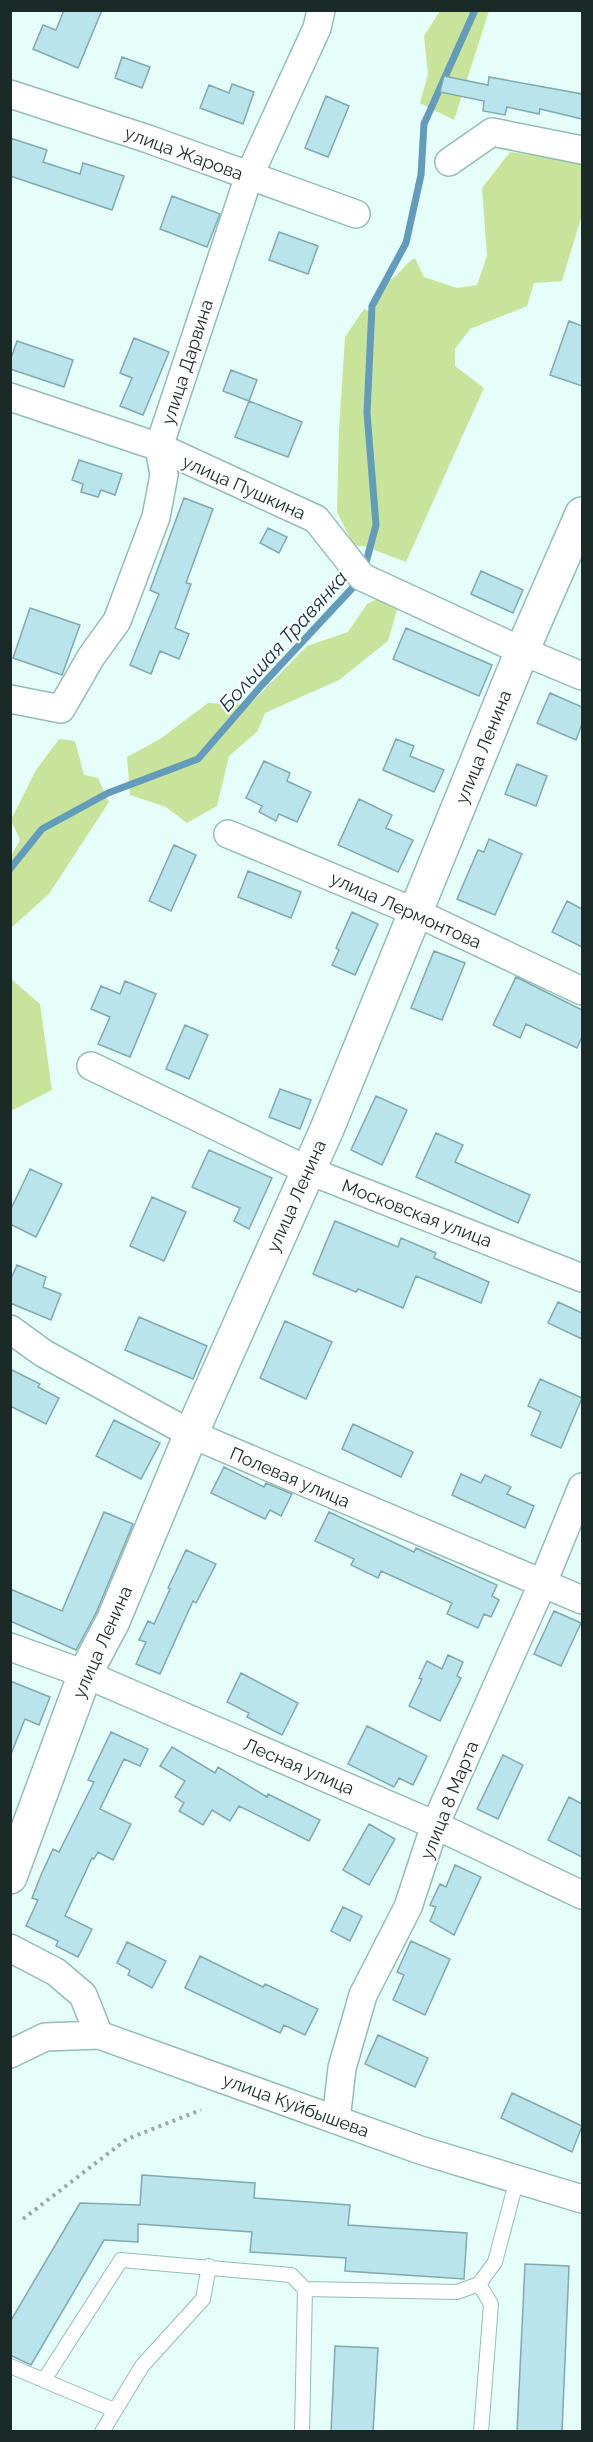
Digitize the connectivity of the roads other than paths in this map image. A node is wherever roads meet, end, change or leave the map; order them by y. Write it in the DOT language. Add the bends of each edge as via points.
graph roads {
  1 [pos="321,10"];
  2 [pos="10,94"];
  3 [pos="582,150"];
  4 [pos="449,162"];
  5 [pos="249,176"];
  6 [pos="356,214"];
  7 [pos="10,397"];
  8 [pos="159,447"];
  9 [pos="582,514"];
  10 [pos="522,651"];
  11 [pos="582,676"];
  12 [pos="10,699"];
  13 [pos="228,834"];
  14 [pos="415,912"];
  15 [pos="582,991"];
  16 [pos="91,1066"];
  17 [pos="307,1170"];
  18 [pos="582,1278"];
  19 [pos="10,1329"];
  20 [pos="191,1434"];
  21 [pos="582,1487"];
  22 [pos="542,1585"];
  23 [pos="582,1600"];
  24 [pos="10,1647"];
  25 [pos="85,1674"];
  26 [pos="435,1825"];
  27 [pos="10,1877"];
  28 [pos="582,1895"];
  29 [pos="10,1948"];
  30 [pos="99,2035"];
  31 [pos="10,2054"];
  32 [pos="336,2120"];
  33 [pos="517,2179"];
  34 [pos="582,2199"];
  35 [pos="209,2266"];
  36 [pos="479,2284"];
  37 [pos="305,2289"];
  38 [pos="10,2366"];
  39 [pos="44,2380"];
  40 [pos="114,2410"];
  41 [pos="102,2432"];
  42 [pos="302,2432"];
  43 [pos="481,2432"];
  1 -- 5 [label="street, улица Дарвина" via="317,28"];
  2 -- 5 [label="street, улица Жарова"];
  3 -- 4 [label="street" via="492,132"];
  5 -- 6 [label="street, улица Жарова"];
  5 -- 8 [label="street, улица Дарвина"];
  7 -- 8 [label="street, улица Пушкина"];
  8 -- 10 [label="street, улица Пушкина" via="316,519 362,577"];
  8 -- 12 [label="street, улица Дарвина" via="164,475 156,517 117,621 61,709"];
  9 -- 10 [label="street, улица Ленина"];
  10 -- 11 [label="street, улица Пушкина"];
  10 -- 14 [label="street, улица Ленина"];
  13 -- 14 [label="street, улица Лермонтова"];
  14 -- 15 [label="street, улица Лермонтова"];
  14 -- 17 [label="street, улица Ленина"];
  16 -- 17 [label="street, Московская улица"];
  17 -- 18 [label="street, Московская улица"];
  17 -- 20 [label="street, улица Ленина"];
  19 -- 20 [label="street, Полевая улица" via="43,1353"];
  20 -- 22 [label="street, Полевая улица"];
  20 -- 25 [label="street, улица Ленина" via="113,1621"];
  21 -- 22 [label="street, улица 8 Марта"];
  22 -- 23 [label="street, Полевая улица"];
  22 -- 26 [label="street, улица 8 Марта"];
  24 -- 25 [label="street, Лесная улица"];
  25 -- 26 [label="street, Лесная улица"];
  25 -- 27 [label="street, улица Ленина"];
  26 -- 28 [label="street, Лесная улица"];
  26 -- 32 [label="street, улица 8 Марта" via="408,1907 363,1995 342,2068"];
  29 -- 30 [label="street" via="56,1972 83,1995"];
  30 -- 31 [label="street, улица Куйбышева" via="45,2037"];
  30 -- 32 [label="street, улица Куйбышева"];
  32 -- 33 [label="street, улица Куйбышева"];
  33 -- 34 [label="street, улица Куйбышева"];
  33 -- 36 [label="lane" via="495,2262"];
  35 -- 37 [label="lane" via="291,2275"];
  35 -- 39 [label="lane" via="121,2260"];
  35 -- 40 [label="lane" via="202,2300 142,2366"];
  36 -- 37 [label="lane" via="458,2292"];
  36 -- 43 [label="lane" via="491,2304"];
  37 -- 42 [label="lane"];
  38 -- 39 [label="lane"];
  39 -- 40 [label="lane"];
  40 -- 41 [label="lane"];
}
